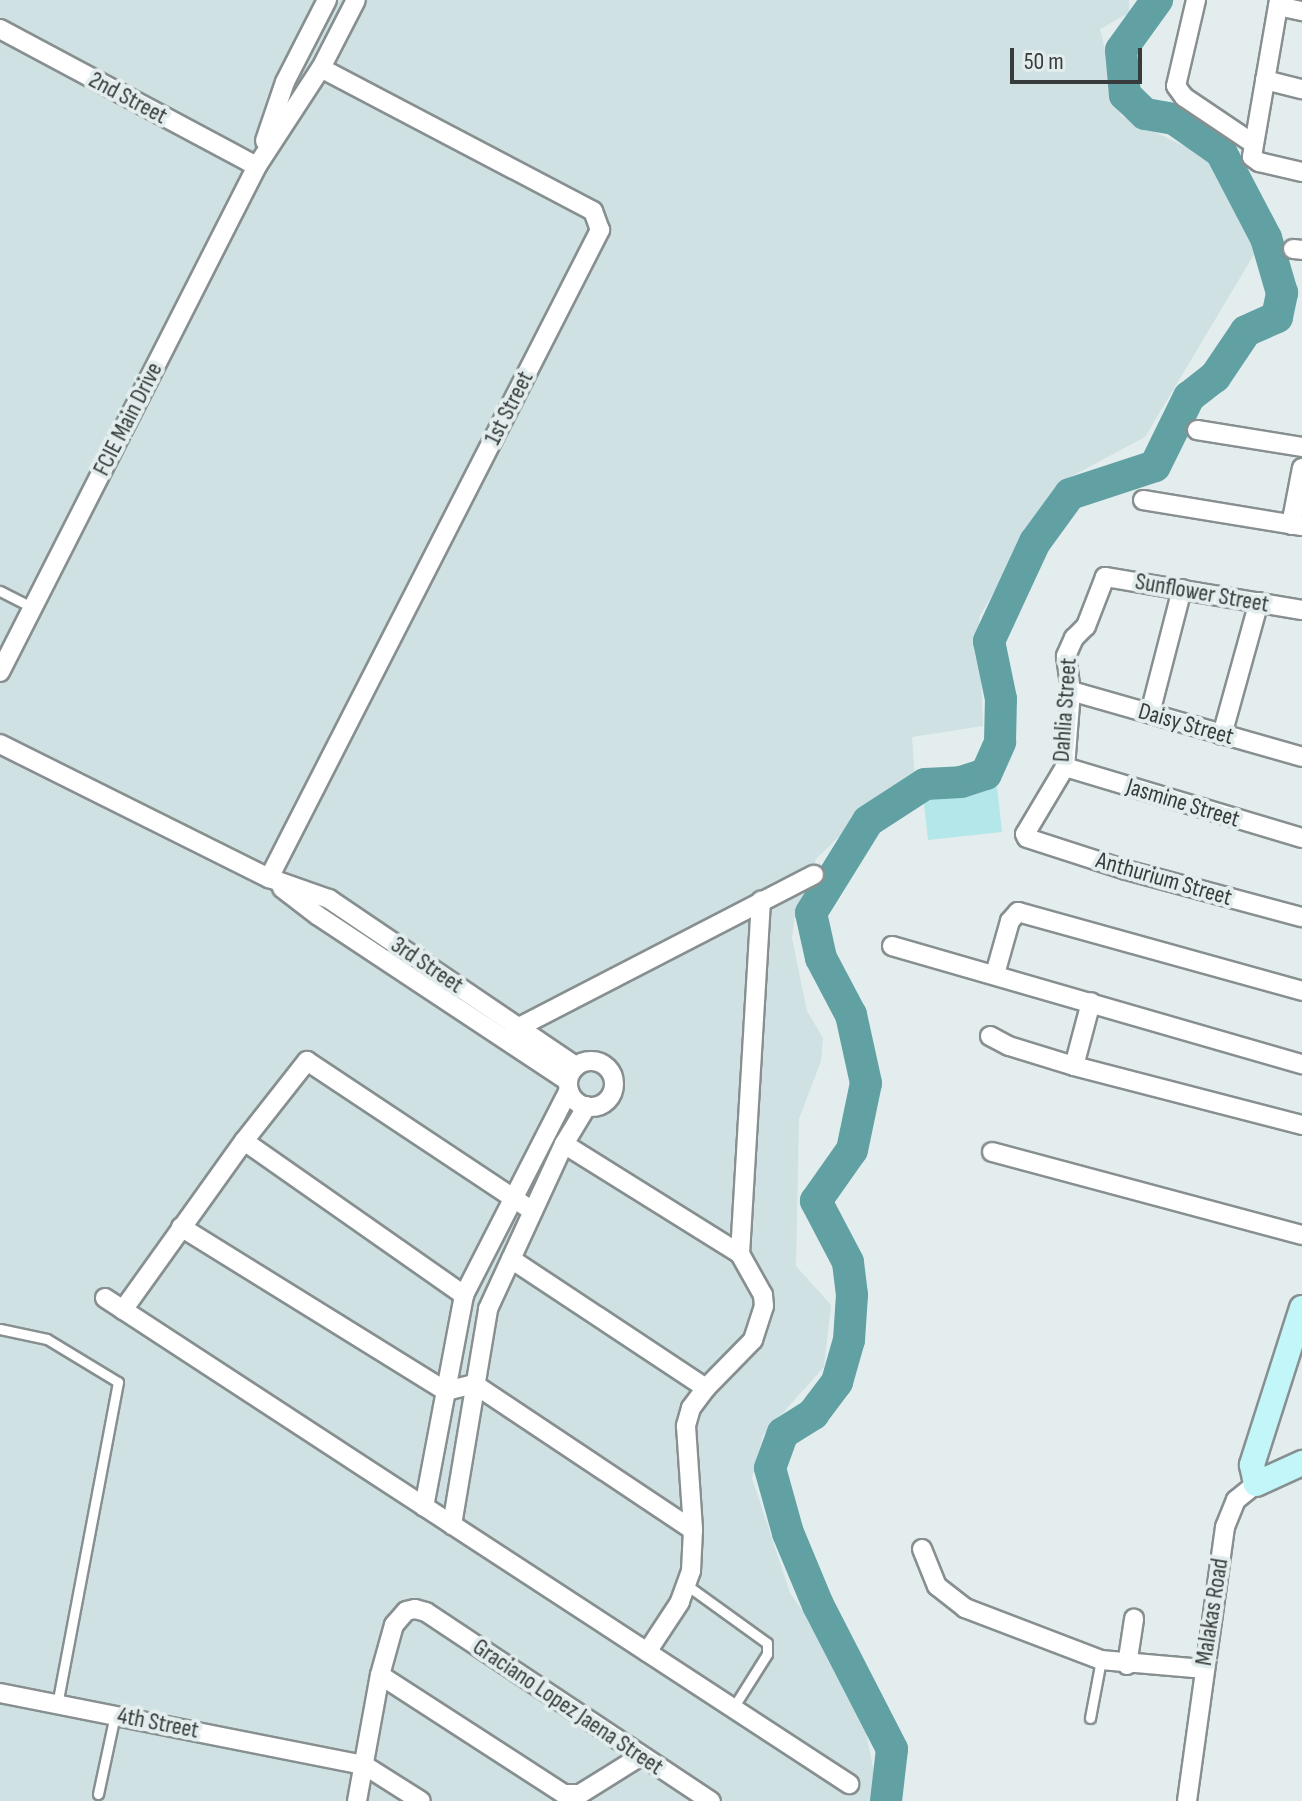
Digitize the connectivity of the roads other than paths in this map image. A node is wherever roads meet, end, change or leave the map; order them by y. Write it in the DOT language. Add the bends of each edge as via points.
graph roads {
  1 [pos="327,0"];
  2 [pos="356,0"];
  3 [pos="1196,0"];
  4 [pos="1278,3"];
  5 [pos="1302,11"];
  6 [pos="0,29"];
  7 [pos="321,68"];
  8 [pos="1265,80"];
  9 [pos="1302,89"];
  10 [pos="1253,150"];
  11 [pos="257,166"];
  12 [pos="1302,172"];
  13 [pos="1197,430"];
  14 [pos="1302,447"];
  15 [pos="1302,468"];
  16 [pos="1143,500"];
  17 [pos="1297,526"];
  18 [pos="1102,580"];
  19 [pos="1182,589"];
  20 [pos="0,591"];
  21 [pos="1259,602"];
  22 [pos="33,608"];
  23 [pos="1302,610"];
  24 [pos="0,672"];
  25 [pos="1071,691"];
  26 [pos="1150,713"];
  27 [pos="1222,735"];
  28 [pos="0,744"];
  29 [pos="1301,754"];
  30 [pos="1065,767"];
  31 [pos="1027,838"];
  32 [pos="1302,838"];
  33 [pos="814,875"];
  34 [pos="269,878"];
  35 [pos="761,901"];
  36 [pos="1302,917"];
  37 [pos="892,946"];
  38 [pos="995,974"];
  39 [pos="1302,991"];
  40 [pos="1091,1002"];
  41 [pos="514,1034"];
  42 [pos="990,1036"];
  43 [pos="1302,1064"];
  44 [pos="1074,1066"];
  45 [pos="571,1079"];
  46 [pos="587,1106"];
  47 [pos="1302,1125"];
  48 [pos="244,1141"];
  49 [pos="564,1144"];
  50 [pos="992,1152"];
  51 [pos="512,1199"];
  52 [pos="533,1211"];
  53 [pos="181,1227"];
  54 [pos="1302,1235"];
  55 [pos="740,1254"];
  56 [pos="511,1259"];
  57 [pos="464,1295"];
  58 [pos="105,1298"];
  59 [pos="1302,1308"];
  60 [pos="123,1310"];
  61 [pos="0,1329"];
  62 [pos="474,1384"];
  63 [pos="706,1388"];
  64 [pos="446,1391"];
  65 [pos="1302,1463"];
  66 [pos="1256,1484"];
  67 [pos="424,1507"];
  68 [pos="452,1525"];
  69 [pos="693,1530"];
  70 [pos="922,1549"];
  71 [pos="688,1586"];
  72 [pos="1134,1619"];
  73 [pos="647,1652"];
  74 [pos="1101,1660"];
  75 [pos="1127,1665"];
  76 [pos="1203,1669"];
  77 [pos="380,1675"];
  78 [pos="0,1693"];
  79 [pos="57,1704"];
  80 [pos="733,1708"];
  81 [pos="115,1715"];
  82 [pos="1090,1718"];
  83 [pos="641,1756"];
  84 [pos="364,1765"];
  85 [pos="849,1784"];
  86 [pos="98,1794"];
  87 [pos="704,1799"];
  88 [pos="357,1801"];
  89 [pos="421,1801"];
  90 [pos="1187,1801"];
  1 -- 11 [label="street, FCIE Main Drive" via="285,82"];
  2 -- 7 [label="street, FCIE Main Drive"];
  3 -- 10 [label="street" via="1176,86"];
  4 -- 5 [label="street"];
  4 -- 8 [label="street"];
  6 -- 11 [label="street, 2nd Street"];
  7 -- 11 [label="street, FCIE Main Drive"];
  7 -- 34 [label="street, 1st Street" via="593,211 600,230"];
  8 -- 9 [label="street"];
  8 -- 10 [label="street"];
  10 -- 12 [label="street" via="1259,162"];
  11 -- 22 [label="street, FCIE Main Drive"];
  13 -- 14 [label="street"];
  15 -- 17 [label="street"];
  16 -- 17 [label="street"];
  18 -- 19 [label="street, Sunflower Street"];
  18 -- 25 [label="street, Dahlia Street" via="1086,626 1066,656"];
  19 -- 21 [label="street, Sunflower Street"];
  19 -- 26 [label="street"];
  20 -- 22 [label="lane"];
  21 -- 23 [label="street, Sunflower Street"];
  21 -- 27 [label="street"];
  22 -- 24 [label="street, FCIE Main Drive"];
  25 -- 26 [label="street, Daisy Street"];
  25 -- 30 [label="street, Dahlia Street"];
  26 -- 27 [label="street, Daisy Street"];
  27 -- 29 [label="street, Daisy Street"];
  28 -- 34 [label="street, 3rd Street"];
  30 -- 31 [label="street, Dahlia Street" via="1026,829"];
  30 -- 32 [label="street, Jasmine Street"];
  31 -- 36 [label="street, Anthurium Street"];
  33 -- 35 [label="street"];
  34 -- 41 [label="street, 3rd Street" via="317,915"];
  35 -- 41 [label="street"];
  35 -- 55 [label="street"];
  37 -- 38 [label="street"];
  38 -- 39 [label="street" via="1010,921 1018,912"];
  38 -- 40 [label="street"];
  40 -- 43 [label="street"];
  40 -- 44 [label="street"];
  41 -- 45 [label="street, 3rd Street"];
  42 -- 44 [label="street"];
  44 -- 47 [label="street"];
  45 -- 46 [label="street" via="573,1098"];
  45 -- 46 [label="street" via="593,1061 612,1074 614,1088 607,1101"];
  45 -- 51 [label="street"];
  46 -- 49 [label="street"];
  48 -- 51 [label="street" via="304,1063 313,1061"];
  48 -- 53 [label="street"];
  48 -- 57 [label="street"];
  49 -- 52 [label="street"];
  49 -- 55 [label="street"];
  50 -- 54 [label="street"];
  51 -- 52 [label="street"];
  51 -- 57 [label="street"];
  52 -- 56 [label="street"];
  53 -- 60 [label="street"];
  53 -- 64 [label="street"];
  55 -- 63 [label="street" via="764,1306 753,1340"];
  56 -- 62 [label="street" via="488,1309"];
  56 -- 63 [label="street"];
  57 -- 64 [label="street"];
  58 -- 60 [label="street"];
  59 -- 66 [label="street" via="1252,1465"];
  60 -- 67 [label="street"];
  61 -- 79 [label="lane" via="47,1339 118,1382"];
  62 -- 64 [label="street"];
  62 -- 68 [label="street"];
  62 -- 69 [label="street"];
  63 -- 69 [label="street" via="686,1426"];
  64 -- 67 [label="street"];
  65 -- 66 [label="street, Malakas Road"];
  66 -- 76 [label="street, Malakas Road" via="1236,1500 1225,1527"];
  67 -- 68 [label="street"];
  68 -- 73 [label="street"];
  69 -- 71 [label="street"];
  70 -- 74 [label="street" via="937,1586 965,1608"];
  71 -- 73 [label="street"];
  71 -- 80 [label="lane" via="767,1643 767,1654"];
  72 -- 75 [label="street"];
  73 -- 80 [label="street"];
  74 -- 75 [label="street"];
  74 -- 82 [label="lane"];
  75 -- 76 [label="street"];
  76 -- 90 [label="street, Malakas Road"];
  77 -- 83 [label="street" via="564,1794 580,1794"];
  77 -- 83 [label="street, Graciano Lopez Jaena Street" via="399,1617 415,1609 426,1612"];
  77 -- 84 [label="street"];
  78 -- 79 [label="street, 4th Street"];
  79 -- 81 [label="street, 4th Street"];
  80 -- 85 [label="street"];
  81 -- 84 [label="street, 4th Street"];
  81 -- 86 [label="lane"];
  83 -- 87 [label="street, Graciano Lopez Jaena Street"];
  84 -- 88 [label="street"];
  84 -- 89 [label="street, 4th Street"];
}
